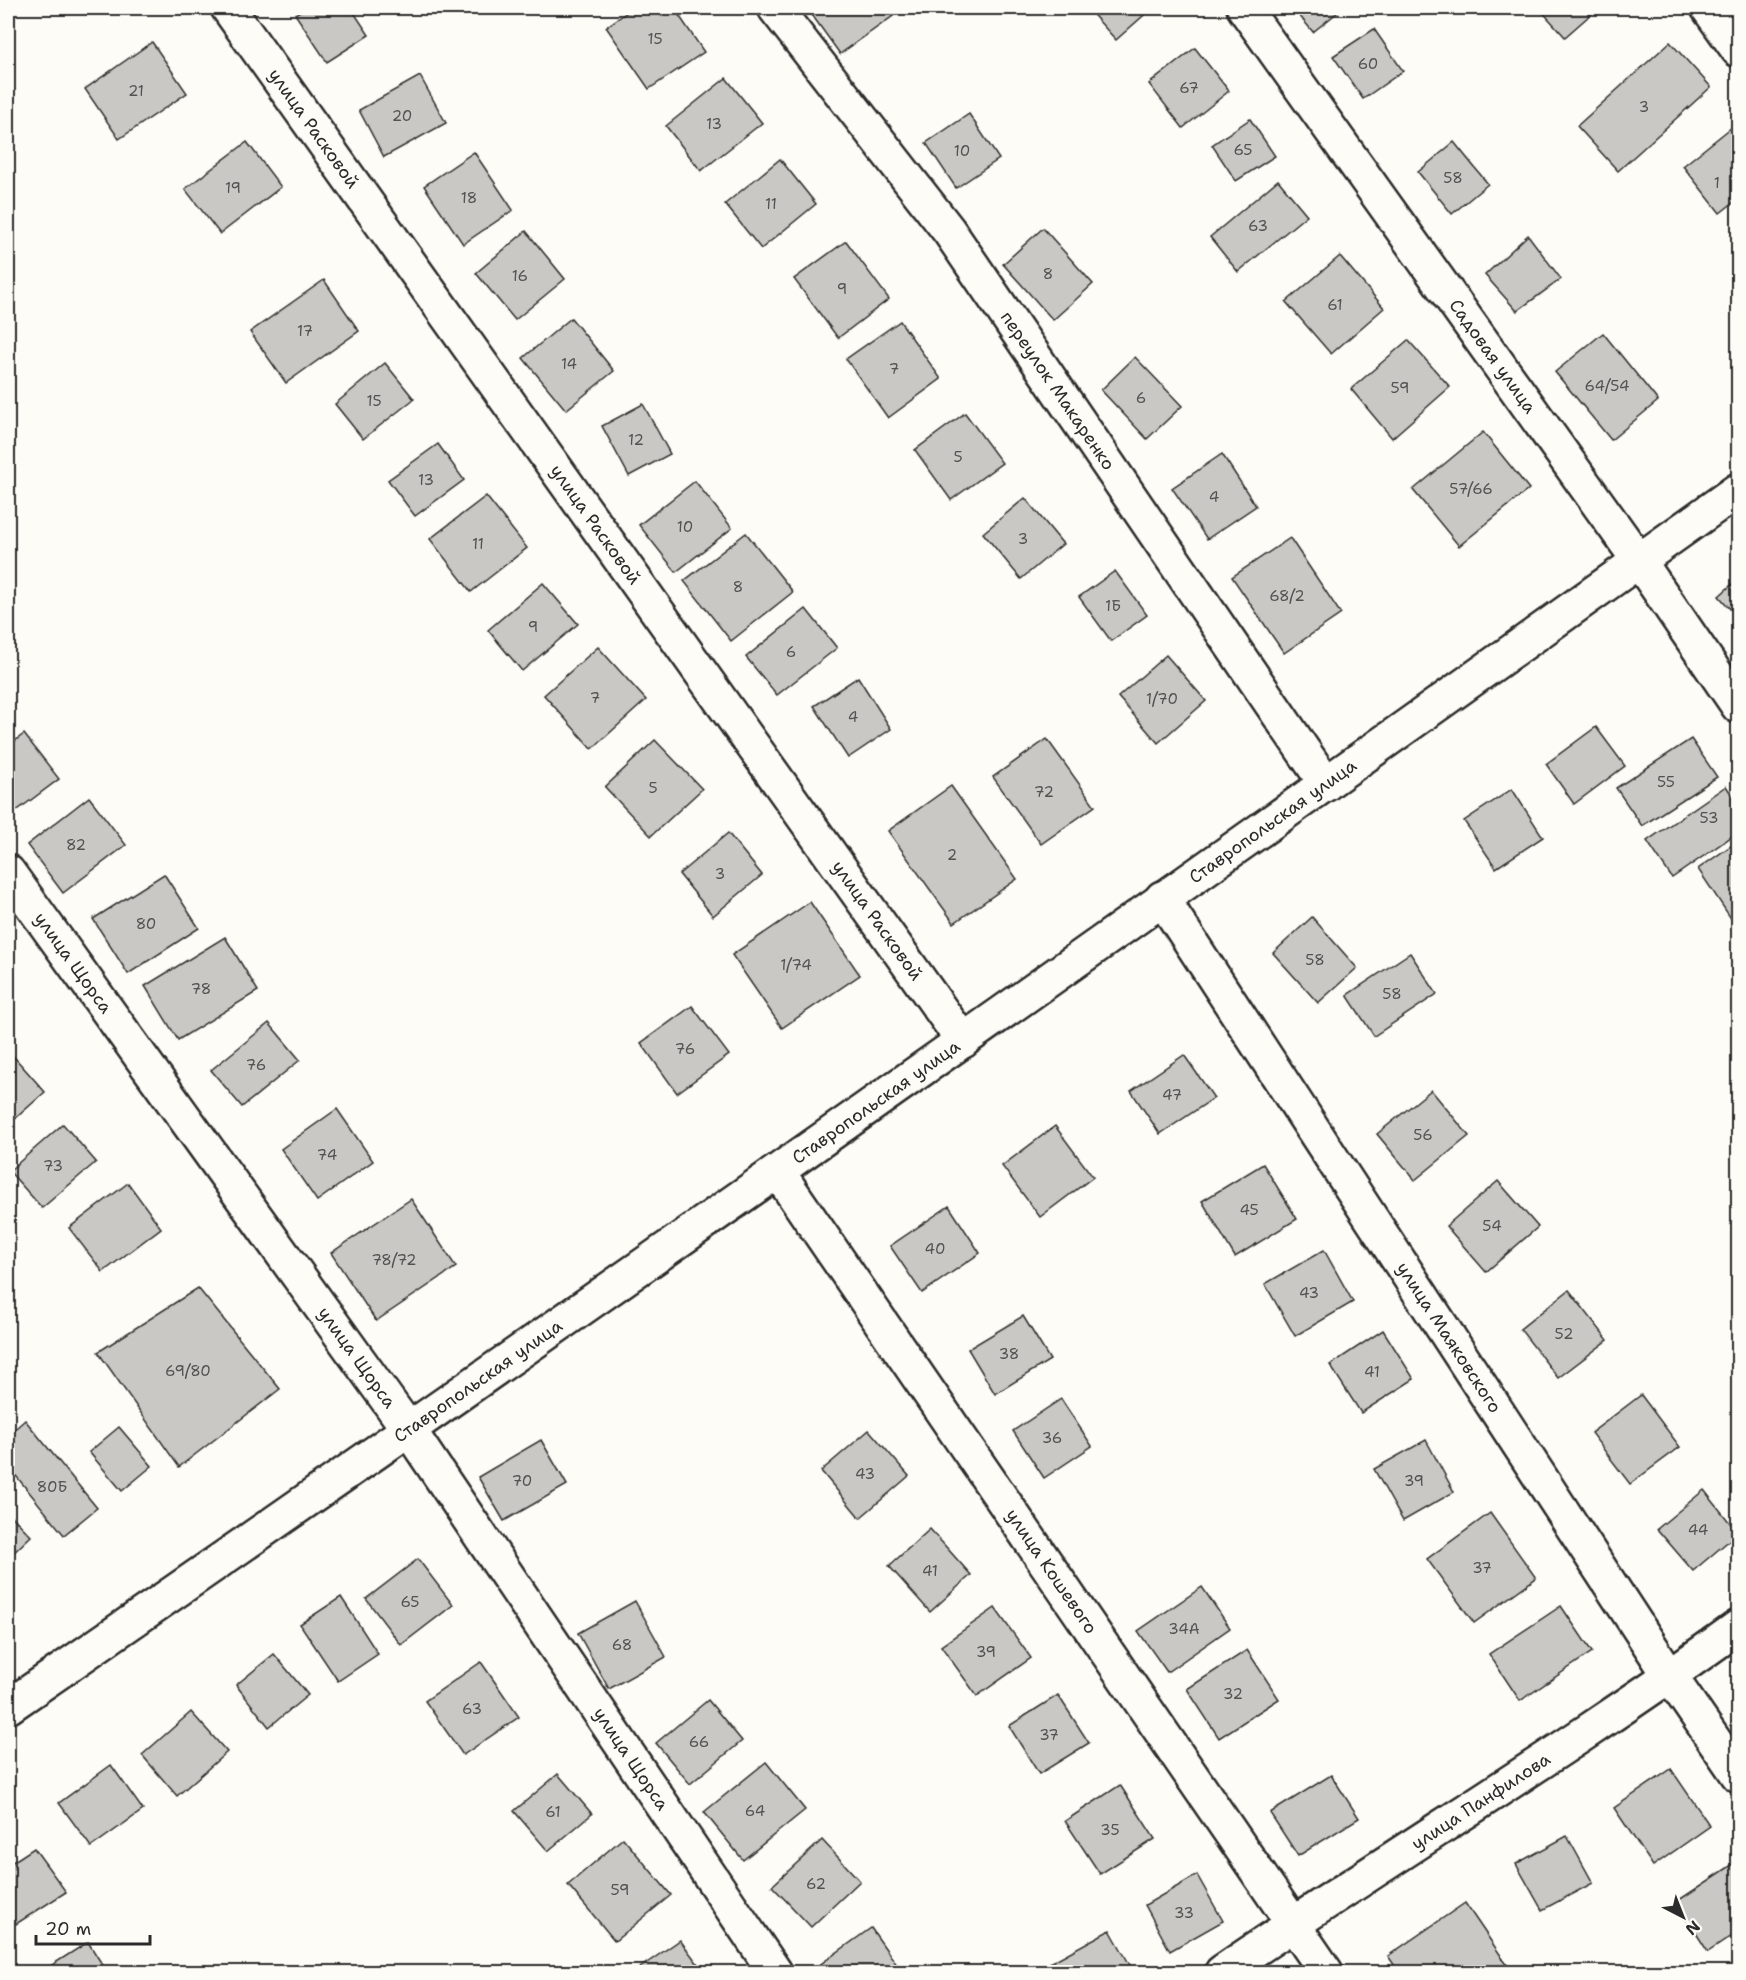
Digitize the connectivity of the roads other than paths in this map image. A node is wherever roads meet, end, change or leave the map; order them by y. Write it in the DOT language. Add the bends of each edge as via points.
graph roads {
  1 [pos="228,8"];
  2 [pos="775,8"];
  3 [pos="1244,8"];
  4 [pos="1708,8"];
  5 [pos="1738,50"];
  6 [pos="1738,490"];
  7 [pos="1639,561"];
  8 [pos="1738,706"];
  9 [pos="1326,784"];
  10 [pos="8,872"];
  11 [pos="1162,898"];
  12 [pos="963,1041"];
  13 [pos="778,1172"];
  14 [pos="409,1430"];
  15 [pos="1738,1627"];
  16 [pos="1670,1676"];
  17 [pos="8,1707"];
  18 [pos="1738,1775"];
  19 [pos="1292,1924"];
  20 [pos="775,1972"];
  21 [pos="1222,1972"];
  22 [pos="1326,1972"];
  1 -- 12 [label="street, улица Расковой"];
  2 -- 9 [label="street, переулок Макаренко" via="950,231"];
  3 -- 7 [label="street, Садовая улица"];
  4 -- 5 [label="street"];
  6 -- 7 [label="street, Ставропольская улица"];
  7 -- 8 [label="street, Садовая улица"];
  7 -- 9 [label="street, Ставропольская улица"];
  9 -- 11 [label="street, Ставропольская улица"];
  10 -- 14 [label="street, улица Щорса"];
  11 -- 12 [label="street, Ставропольская улица"];
  11 -- 16 [label="street, улица Маяковского"];
  12 -- 13 [label="street, Ставропольская улица"];
  13 -- 14 [label="street, Ставропольская улица"];
  13 -- 19 [label="street, улица Кошевого"];
  14 -- 17 [label="street, Ставропольская улица"];
  14 -- 20 [label="street, улица Щорса"];
  15 -- 16 [label="street, улица Панфилова"];
  16 -- 18 [label="street, улица Маяковского"];
  16 -- 19 [label="street, улица Панфилова"];
  19 -- 21 [label="street, улица Панфилова"];
  19 -- 22 [label="street, улица Кошевого"];
}
